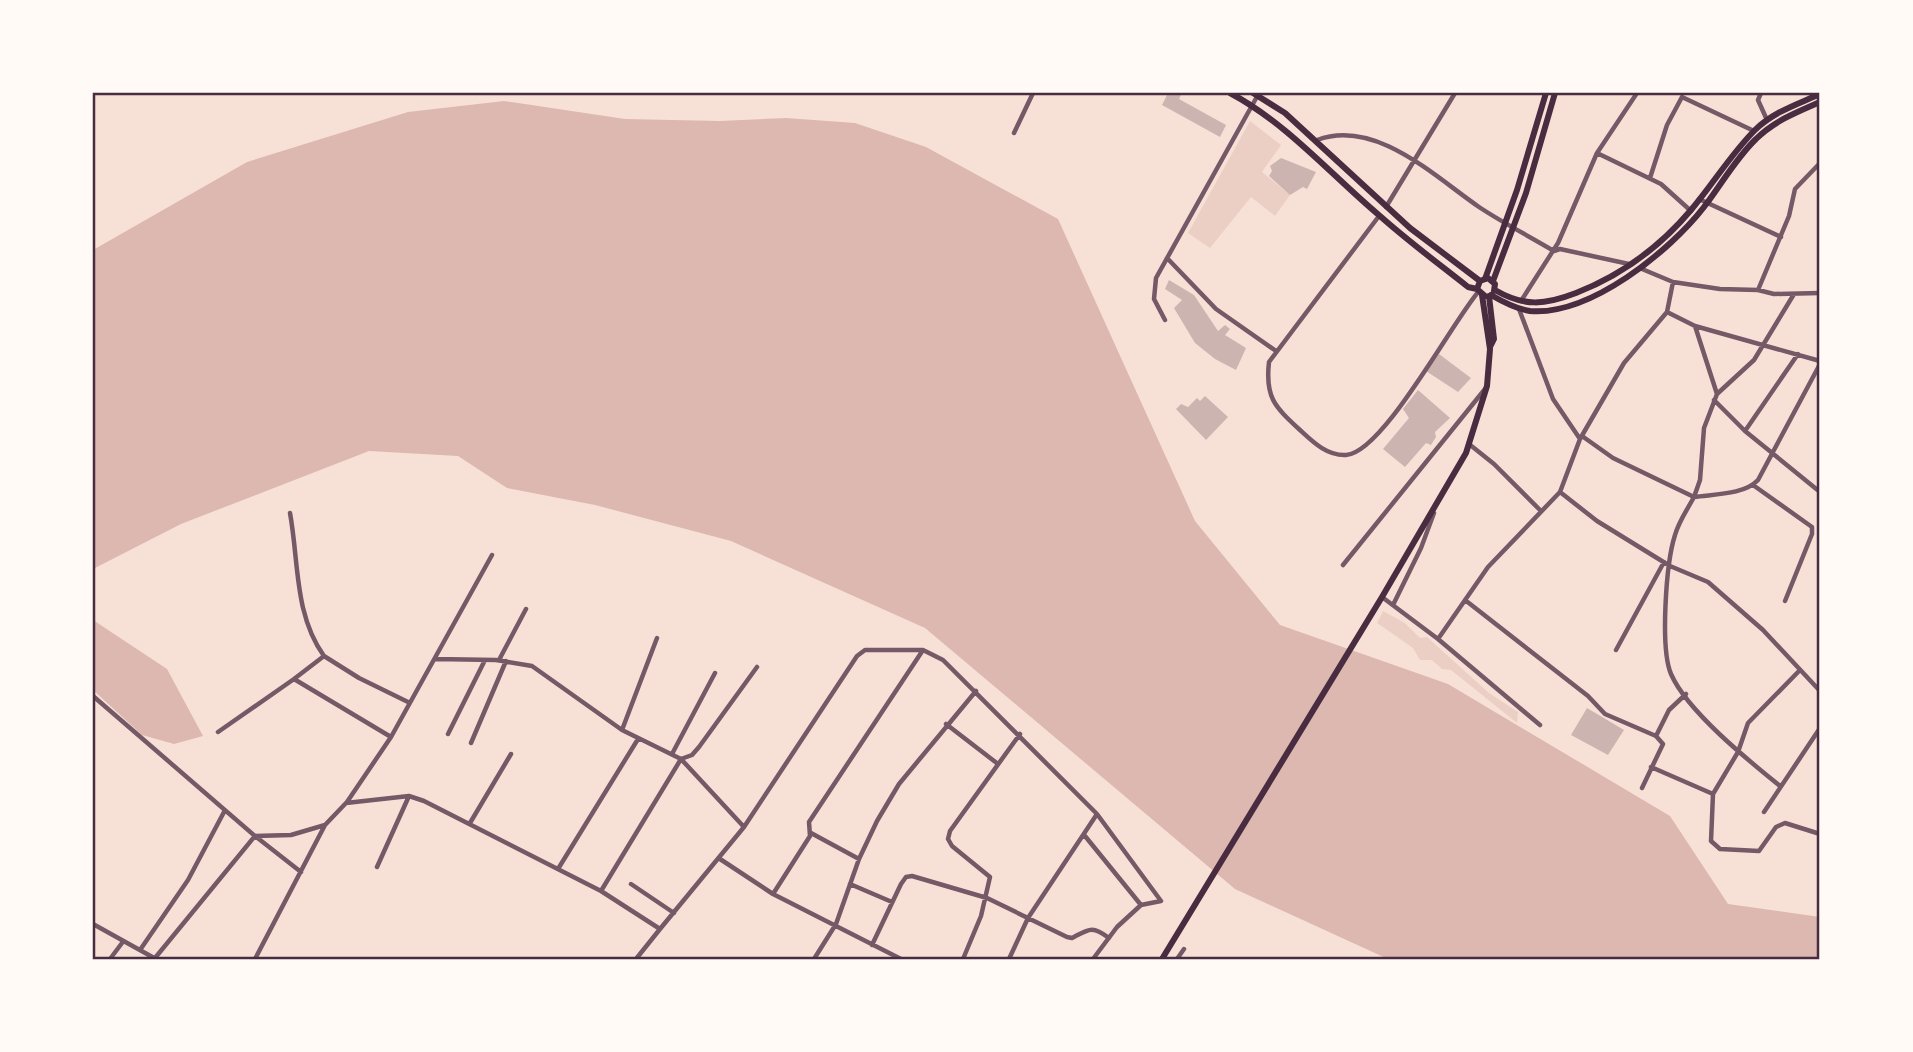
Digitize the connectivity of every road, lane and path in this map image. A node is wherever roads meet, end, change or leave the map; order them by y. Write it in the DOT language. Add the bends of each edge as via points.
graph roads {
  1 [pos="1033,93"];
  2 [pos="1230,93"];
  3 [pos="1455,93"];
  4 [pos="1546,93"];
  5 [pos="1555,93"];
  6 [pos="1637,93"];
  7 [pos="1761,93"];
  8 [pos="1256,94"];
  9 [pos="1820,94"];
  10 [pos="1820,102"];
  11 [pos="1252,104"];
  12 [pos="1766,120"];
  13 [pos="1754,131"];
  14 [pos="1014,133"];
  15 [pos="1317,140"];
  16 [pos="1597,153"];
  17 [pos="1415,159"];
  18 [pos="1820,163"];
  19 [pos="1650,178"];
  20 [pos="1699,199"];
  21 [pos="1707,203"];
  22 [pos="1386,207"];
  23 [pos="1690,211"];
  24 [pos="1379,216"];
  25 [pos="1504,221"];
  26 [pos="1514,226"];
  27 [pos="1781,237"];
  28 [pos="1554,251"];
  29 [pos="1167,258"];
  30 [pos="1634,265"];
  31 [pos="1642,269"];
  32 [pos="1483,280"];
  33 [pos="1493,281"];
  34 [pos="1673,282"];
  35 [pos="1758,290"];
  36 [pos="1485,292"];
  37 [pos="1820,293"];
  38 [pos="1794,294"];
  39 [pos="1520,305"];
  40 [pos="1667,313"];
  41 [pos="1165,320"];
  42 [pos="1695,327"];
  43 [pos="1763,345"];
  44 [pos="1276,351"];
  45 [pos="1798,354"];
  46 [pos="1820,362"];
  47 [pos="1487,386"];
  48 [pos="1717,394"];
  49 [pos="1714,400"];
  50 [pos="1745,431"];
  51 [pos="1581,438"];
  52 [pos="1469,444"];
  53 [pos="1772,450"];
  54 [pos="1754,485"];
  55 [pos="1560,492"];
  56 [pos="1820,492"];
  57 [pos="1694,497"];
  58 [pos="1437,503"];
  59 [pos="1541,511"];
  60 [pos="290,513"];
  61 [pos="492,555"];
  62 [pos="1664,562"];
  63 [pos="1343,565"];
  64 [pos="1670,566"];
  65 [pos="1382,597"];
  66 [pos="1465,600"];
  67 [pos="1785,601"];
  68 [pos="1393,605"];
  69 [pos="526,609"];
  70 [pos="657,638"];
  71 [pos="1438,639"];
  72 [pos="923,650"];
  73 [pos="1616,650"];
  74 [pos="324,656"];
  75 [pos="435,659"];
  76 [pos="485,660"];
  77 [pos="503,661"];
  78 [pos="757,667"];
  79 [pos="1800,670"];
  80 [pos="715,673"];
  81 [pos="294,679"];
  82 [pos="976,691"];
  83 [pos="1820,691"];
  84 [pos="1686,694"];
  85 [pos="93,696"];
  86 [pos="408,702"];
  87 [pos="946,724"];
  88 [pos="1540,725"];
  89 [pos="1820,728"];
  90 [pos="622,730"];
  91 [pos="218,732"];
  92 [pos="448,734"];
  93 [pos="1020,734"];
  94 [pos="1656,736"];
  95 [pos="391,737"];
  96 [pos="638,739"];
  97 [pos="471,743"];
  98 [pos="1738,752"];
  99 [pos="511,754"];
  100 [pos="672,754"];
  101 [pos="681,759"];
  102 [pos="998,764"];
  103 [pos="1651,767"];
  104 [pos="1780,786"];
  105 [pos="1642,788"];
  106 [pos="1713,794"];
  107 [pos="409,796"];
  108 [pos="346,803"];
  109 [pos="224,812"];
  110 [pos="1764,812"];
  111 [pos="1097,814"];
  112 [pos="470,822"];
  113 [pos="326,825"];
  114 [pos="744,827"];
  115 [pos="811,833"];
  116 [pos="1820,834"];
  117 [pos="255,836"];
  118 [pos="1085,836"];
  119 [pos="720,859"];
  120 [pos="859,859"];
  121 [pos="377,867"];
  122 [pos="558,869"];
  123 [pos="301,872"];
  124 [pos="631,884"];
  125 [pos="850,884"];
  126 [pos="601,891"];
  127 [pos="773,894"];
  128 [pos="987,898"];
  129 [pos="892,902"];
  130 [pos="1141,905"];
  131 [pos="674,913"];
  132 [pos="1028,918"];
  133 [pos="93,924"];
  134 [pos="836,924"];
  135 [pos="660,929"];
  136 [pos="1109,938"];
  137 [pos="122,943"];
  138 [pos="872,945"];
  139 [pos="1184,949"];
  140 [pos="141,950"];
  141 [pos="110,959"];
  142 [pos="155,959"];
  143 [pos="255,959"];
  144 [pos="636,959"];
  145 [pos="814,959"];
  146 [pos="901,959"];
  147 [pos="963,959"];
  148 [pos="1009,959"];
  149 [pos="1093,959"];
  150 [pos="1162,959"];
  151 [pos="1177,959"];
  1 -- 14 [label="street"];
  2 -- 11 [label="main road"];
  3 -- 17 [label="street"];
  4 -- 25 [label="main road"];
  5 -- 26 [label="main road"];
  6 -- 16 [label="street"];
  7 -- 12 [label="street" via="1758,100"];
  8 -- 11 [label="street"];
  8 -- 15 [label="main road"];
  9 -- 12 [label="main road"];
  10 -- 21 [label="main road" via="1777,121 1755,139"];
  11 -- 24 [label="main road"];
  11 -- 29 [label="street"];
  12 -- 13 [label="main road"];
  13 -- 19 [label="street" via="1682,97 1667,125"];
  13 -- 20 [label="main road"];
  15 -- 17 [label="street" via="1333,134 1353,135"];
  15 -- 22 [label="main road"];
  16 -- 19 [label="street"];
  16 -- 28 [label="street"];
  17 -- 22 [label="street"];
  17 -- 25 [label="street"];
  18 -- 27 [label="street" via="1795,189"];
  19 -- 23 [label="street"];
  20 -- 21 [label="street"];
  20 -- 23 [label="main road"];
  21 -- 27 [label="street"];
  21 -- 31 [label="main road"];
  22 -- 32 [label="main road"];
  23 -- 30 [label="main road"];
  24 -- 36 [label="main road" via="1468,287"];
  24 -- 44 [label="street"];
  25 -- 26 [label="street"];
  25 -- 32 [label="main road"];
  26 -- 28 [label="street"];
  26 -- 33 [label="main road"];
  27 -- 35 [label="street"];
  28 -- 30 [label="street"];
  28 -- 39 [label="street"];
  29 -- 41 [label="street" via="1153,289"];
  29 -- 44 [label="street" via="1216,309"];
  30 -- 39 [label="main road" via="1548,303"];
  31 -- 34 [label="street"];
  31 -- 39 [label="main road" via="1572,303 1546,310"];
  32 -- 33 [label="main road"];
  32 -- 36 [label="main road"];
  33 -- 36 [label="main road"];
  34 -- 35 [label="street"];
  34 -- 40 [label="street"];
  35 -- 38 [label="street"];
  36 -- 39 [label="main road"];
  36 -- 44 [label="street" via="1382,430 1363,449 1349,455 1322,448 1273,399 1266,387 1269,362"];
  36 -- 47 [label="main road" via="1490,349"];
  37 -- 38 [label="street"];
  38 -- 43 [label="street"];
  39 -- 51 [label="street" via="1553,399"];
  40 -- 42 [label="street"];
  40 -- 51 [label="street" via="1624,363"];
  42 -- 43 [label="street"];
  42 -- 48 [label="street"];
  43 -- 45 [label="street"];
  43 -- 48 [label="street" via="1747,368"];
  45 -- 46 [label="street"];
  45 -- 50 [label="street"];
  46 -- 53 [label="street"];
  47 -- 52 [label="main road"];
  47 -- 63 [label="street"];
  48 -- 49 [label="street"];
  49 -- 50 [label="street"];
  49 -- 57 [label="street" via="1704,428"];
  50 -- 53 [label="street"];
  51 -- 55 [label="street"];
  51 -- 57 [label="street"];
  52 -- 58 [label="main road"];
  52 -- 59 [label="street"];
  53 -- 54 [label="street"];
  53 -- 56 [label="street"];
  54 -- 57 [label="street"];
  54 -- 67 [label="street" via="1812,527"];
  55 -- 59 [label="street"];
  55 -- 62 [label="street"];
  57 -- 64 [label="street" via="1679,523"];
  58 -- 65 [label="main road"];
  58 -- 68 [label="street"];
  59 -- 66 [label="street" via="1488,567"];
  60 -- 74 [label="street" via="300,604 312,639"];
  61 -- 75 [label="street"];
  62 -- 64 [label="street"];
  62 -- 73 [label="street"];
  64 -- 79 [label="street" via="1713,586"];
  64 -- 84 [label="street" via="1668,660 1672,676"];
  65 -- 68 [label="street"];
  65 -- 150 [label="main road"];
  66 -- 71 [label="street"];
  66 -- 94 [label="street" via="1599,709"];
  68 -- 71 [label="street"];
  69 -- 77 [label="street"];
  70 -- 90 [label="street"];
  71 -- 88 [label="street"];
  72 -- 82 [label="street" via="943,660"];
  72 -- 114 [label="street" via="872,648 857,656"];
  72 -- 115 [label="street" via="809,822"];
  74 -- 81 [label="street"];
  74 -- 86 [label="street"];
  75 -- 76 [label="street"];
  75 -- 86 [label="street"];
  76 -- 77 [label="street"];
  76 -- 92 [label="street"];
  77 -- 90 [label="street" via="532,666"];
  77 -- 97 [label="street"];
  78 -- 101 [label="street" via="699,747"];
  79 -- 83 [label="street"];
  79 -- 98 [label="street" via="1752,716"];
  80 -- 100 [label="street"];
  81 -- 91 [label="street"];
  81 -- 95 [label="street"];
  82 -- 87 [label="street"];
  82 -- 93 [label="street"];
  84 -- 94 [label="street" via="1669,710"];
  84 -- 98 [label="street"];
  85 -- 109 [label="street"];
  86 -- 95 [label="street"];
  87 -- 102 [label="street"];
  87 -- 120 [label="street" via="899,784"];
  89 -- 104 [label="street"];
  90 -- 96 [label="street"];
  93 -- 102 [label="street"];
  93 -- 111 [label="street"];
  94 -- 103 [label="street" via="1662,744"];
  95 -- 108 [label="street"];
  96 -- 100 [label="street"];
  96 -- 122 [label="street"];
  98 -- 104 [label="street"];
  98 -- 106 [label="street"];
  99 -- 112 [label="street"];
  100 -- 101 [label="street"];
  101 -- 114 [label="street"];
  101 -- 126 [label="street"];
  102 -- 128 [label="street" via="948,839 990,877"];
  103 -- 105 [label="street"];
  103 -- 106 [label="street"];
  104 -- 110 [label="street"];
  106 -- 116 [label="street" via="1711,841 1720,849 1759,850 1785,822"];
  107 -- 108 [label="street"];
  107 -- 112 [label="street"];
  107 -- 121 [label="street"];
  108 -- 113 [label="street"];
  109 -- 117 [label="street"];
  109 -- 140 [label="street" via="188,880"];
  111 -- 118 [label="street"];
  111 -- 130 [label="street" via="1161,901"];
  112 -- 122 [label="street"];
  113 -- 117 [label="street" via="291,835"];
  113 -- 123 [label="street"];
  114 -- 119 [label="street"];
  115 -- 120 [label="street"];
  115 -- 127 [label="street"];
  117 -- 123 [label="street"];
  117 -- 142 [label="street"];
  118 -- 130 [label="street"];
  118 -- 132 [label="street"];
  119 -- 127 [label="street"];
  119 -- 131 [label="street"];
  120 -- 125 [label="street"];
  122 -- 126 [label="street"];
  123 -- 143 [label="street"];
  124 -- 131 [label="street"];
  125 -- 129 [label="street"];
  125 -- 134 [label="street"];
  126 -- 135 [label="street"];
  127 -- 134 [label="street"];
  128 -- 129 [label="street" via="912,876 906,877"];
  128 -- 132 [label="street"];
  128 -- 147 [label="street"];
  129 -- 138 [label="street"];
  130 -- 136 [label="street"];
  131 -- 135 [label="street"];
  132 -- 136 [label="street" via="1067,937 1094,928"];
  132 -- 148 [label="street"];
  133 -- 137 [label="street"];
  134 -- 138 [label="street"];
  134 -- 145 [label="street"];
  135 -- 144 [label="street"];
  136 -- 149 [label="street"];
  137 -- 140 [label="street"];
  137 -- 141 [label="street"];
  138 -- 146 [label="street"];
  139 -- 151 [label="street"];
  140 -- 142 [label="street"];
}
